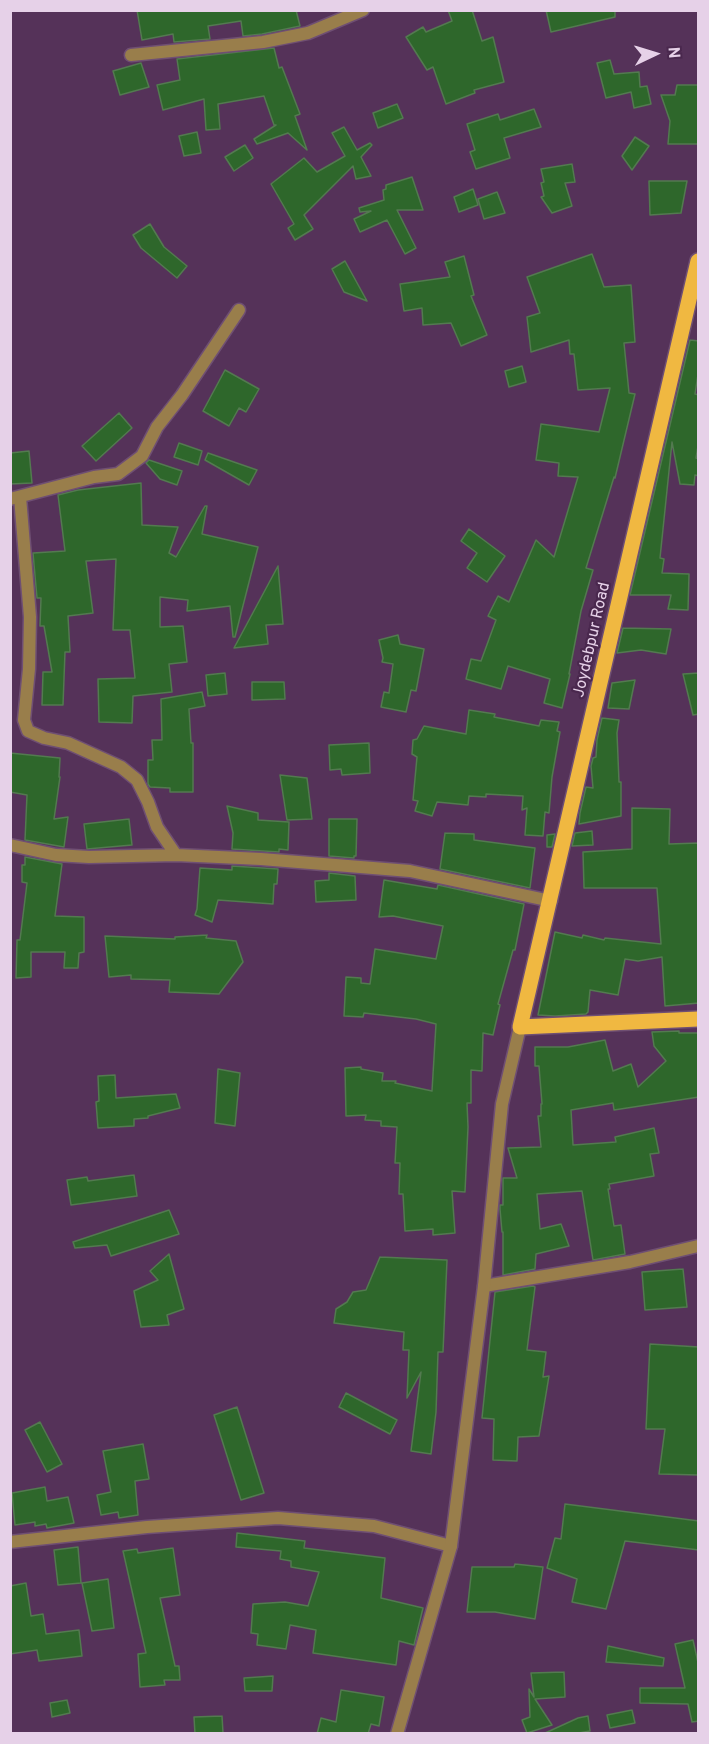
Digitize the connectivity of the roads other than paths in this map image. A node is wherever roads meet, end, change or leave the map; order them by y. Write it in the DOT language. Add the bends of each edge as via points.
graph roads {
  1 [pos="363,10"];
  2 [pos="131,55"];
  3 [pos="699,261"];
  4 [pos="239,310"];
  5 [pos="15,498"];
  6 [pos="10,845"];
  7 [pos="176,855"];
  8 [pos="551,901"];
  9 [pos="699,1019"];
  10 [pos="520,1027"];
  11 [pos="699,1246"];
  12 [pos="484,1286"];
  13 [pos="10,1542"];
  14 [pos="450,1546"];
  15 [pos="397,1734"];
  1 -- 2 [label="street" via="308,33 263,42"];
  3 -- 8 [label="main road, Joydebpur Road"];
  4 -- 5 [label="street" via="157,427 142,456 118,474"];
  5 -- 7 [label="street" via="30,617 24,720 28,731 68,743 121,767 136,780 157,827"];
  6 -- 7 [label="street" via="89,857"];
  7 -- 8 [label="street" via="410,870"];
  8 -- 10 [label="main road, Joydebpur Road"];
  9 -- 10 [label="main road"];
  10 -- 12 [label="street" via="502,1104"];
  11 -- 12 [label="street" via="630,1262"];
  12 -- 14 [label="street"];
  13 -- 14 [label="street" via="278,1518 374,1526"];
  14 -- 15 [label="street"];
}
